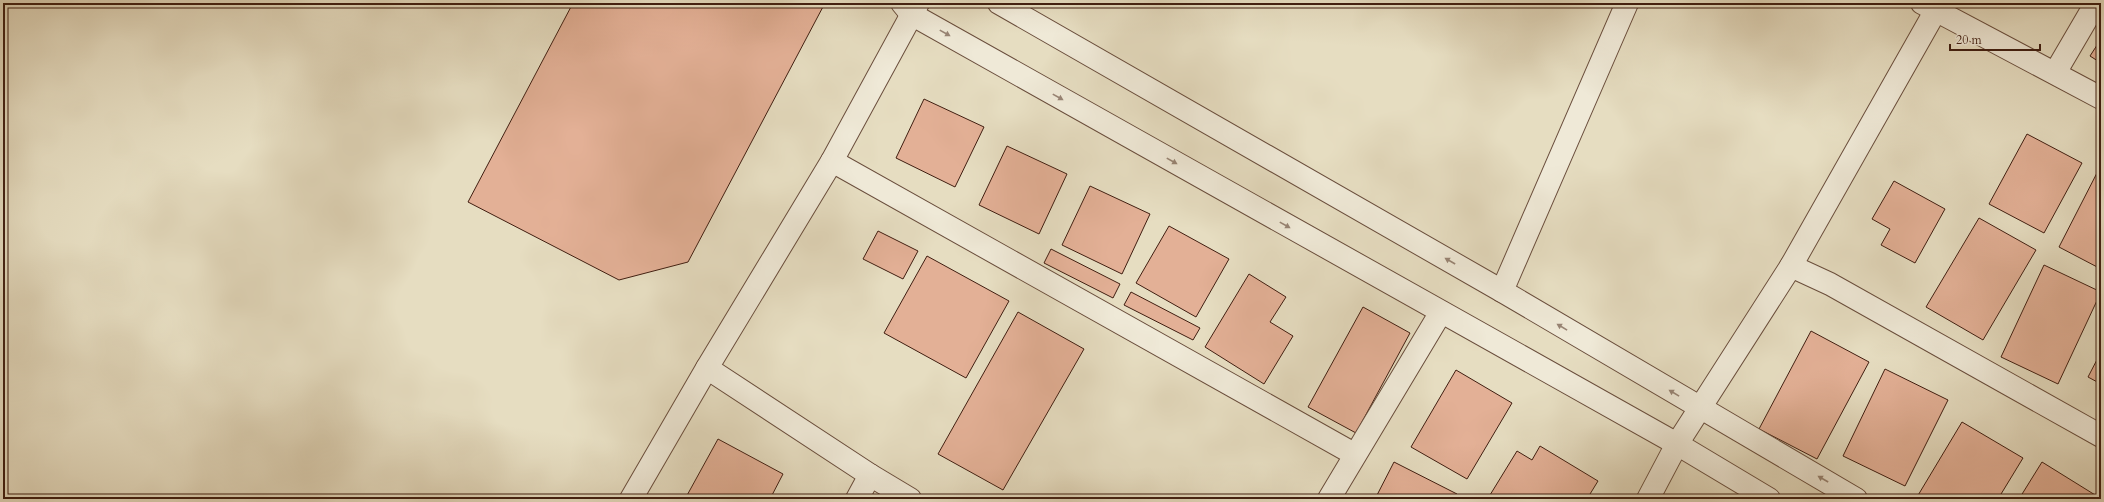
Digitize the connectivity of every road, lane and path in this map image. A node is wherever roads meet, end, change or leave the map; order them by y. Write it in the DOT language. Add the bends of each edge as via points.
graph roads {
  1 [pos="999,3"];
  2 [pos="1627,3"];
  3 [pos="2096,3"];
  4 [pos="911,7"];
  5 [pos="1929,7"];
  6 [pos="2055,73"];
  7 [pos="2101,98"];
  8 [pos="832,162"];
  9 [pos="1791,266"];
  10 [pos="1502,291"];
  11 [pos="1441,312"];
  12 [pos="707,368"];
  13 [pos="1701,409"];
  14 [pos="2101,436"];
  15 [pos="1677,444"];
  16 [pos="1354,454"];
  17 [pos="870,475"];
  18 [pos="631,499"];
  19 [pos="857,499"];
  20 [pos="910,499"];
  21 [pos="1329,499"];
  22 [pos="1648,499"];
  23 [pos="1769,499"];
  24 [pos="1856,499"];
  10 -- 1 [label="street, one-way"];
  2 -- 10 [label="street"];
  3 -- 6 [label="street"];
  4 -- 8 [label="street"];
  4 -- 11 [label="street, one-way"];
  5 -- 6 [label="street"];
  5 -- 9 [label="street"];
  6 -- 7 [label="street"];
  8 -- 12 [label="street"];
  8 -- 16 [label="street"];
  9 -- 13 [label="street"];
  9 -- 14 [label="street" via="1830,284"];
  13 -- 10 [label="street, one-way"];
  11 -- 15 [label="street"];
  11 -- 16 [label="street"];
  12 -- 17 [label="street"];
  12 -- 18 [label="street"];
  13 -- 15 [label="street"];
  24 -- 13 [label="street, one-way"];
  15 -- 22 [label="street"];
  15 -- 23 [label="street"];
  16 -- 21 [label="street"];
  17 -- 19 [label="street"];
  17 -- 20 [label="street"];
}
